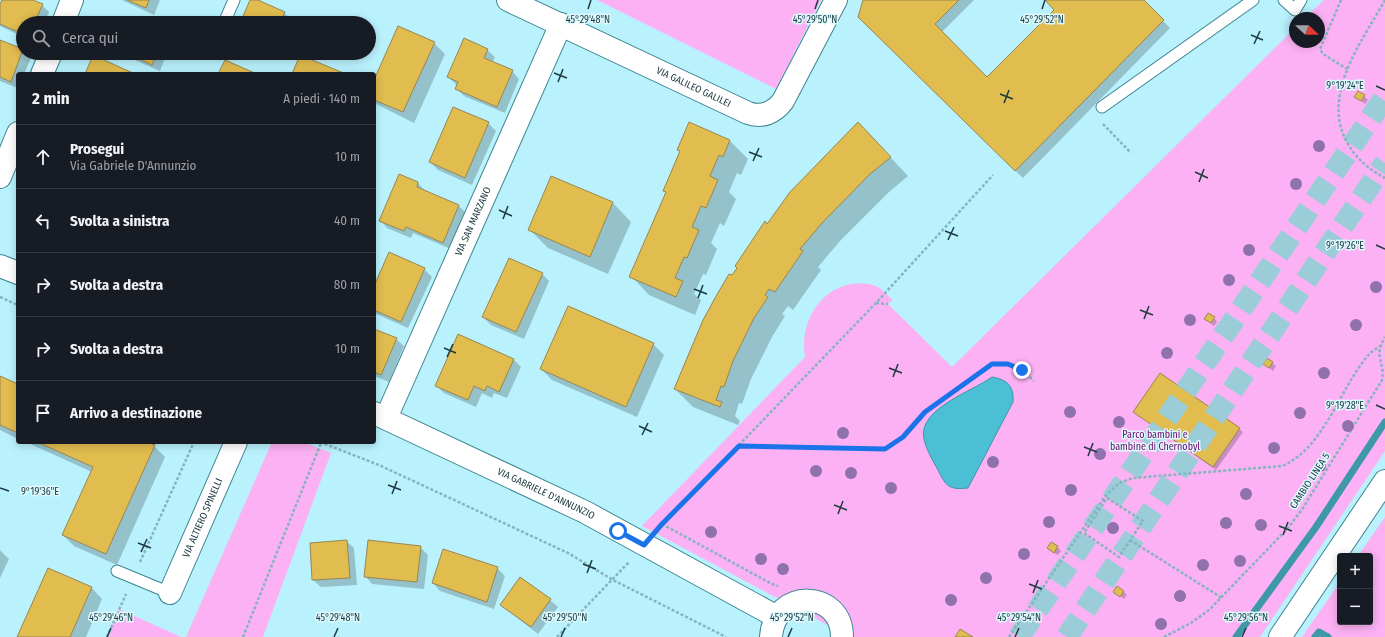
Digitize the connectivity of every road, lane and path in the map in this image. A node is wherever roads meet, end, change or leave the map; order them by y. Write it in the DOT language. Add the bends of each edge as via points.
graph roads {
  1 [pos="72,0"];
  2 [pos="234,0"];
  3 [pos="508,0"];
  4 [pos="1253,0"];
  5 [pos="1284,0"];
  6 [pos="1301,0"];
  7 [pos="1341,0"];
  8 [pos="1385,0"];
  9 [pos="834,4"];
  10 [pos="66,16"];
  11 [pos="227,16"];
  12 [pos="561,24"];
  13 [pos="48,60"];
  14 [pos="1347,69"];
  15 [pos="43,72"];
  16 [pos="1102,107"];
  17 [pos="1098,119"];
  18 [pos="16,138"];
  19 [pos="1131,152"];
  20 [pos="993,175"];
  21 [pos="0,177"];
  22 [pos="1385,178"];
  23 [pos="0,266"];
  24 [pos="16,272"];
  25 [pos="0,297"];
  26 [pos="876,303"];
  27 [pos="16,304"];
  28 [pos="888,304"];
  29 [pos="1385,337"];
  30 [pos="1380,346"];
  31 [pos="1034,380"];
  32 [pos="380,416"];
  33 [pos="193,444"];
  34 [pos="235,444"];
  35 [pos="320,444"];
  36 [pos="326,444"];
  37 [pos="739,446"];
  38 [pos="1385,481"];
  39 [pos="662,524"];
  40 [pos="1130,540"];
  41 [pos="644,545"];
  42 [pos="117,571"];
  43 [pos="133,578"];
  44 [pos="614,580"];
  45 [pos="782,587"];
  46 [pos="170,593"];
  47 [pos="1222,598"];
  48 [pos="774,627"];
  49 [pos="107,637"];
  50 [pos="243,637"];
  51 [pos="557,637"];
  52 [pos="726,637"];
  53 [pos="842,637"];
  54 [pos="1009,637"];
  55 [pos="1164,637"];
  56 [pos="1280,637"];
  1 -- 10 [label="street"];
  2 -- 11 [label="lane"];
  3 -- 12 [label="street, VIA GALILEO GALILEI"];
  4 -- 16 [label="lane"];
  5 -- 6 [label="lane" via="1296,10"];
  7 -- 14 [label="path" via="1320,49 1323,54"];
  8 -- 14 [label="path"];
  9 -- 12 [label="street, VIA GALILEO GALILEI" via="783,101 774,110 758,115 748,113"];
  12 -- 32 [label="street, VIA SAN MARZANO"];
  13 -- 15 [label="street"];
  14 -- 22 [label="path" via="1338,105 1340,129 1354,154 1364,165"];
  17 -- 19 [label="path"];
  18 -- 21 [label="street"];
  20 -- 26 [label="path"];
  23 -- 24 [label="street"];
  25 -- 27 [label="path"];
  26 -- 28 [label="path"];
  26 -- 37 [label="path"];
  29 -- 30 [label="path"];
  30 -- 47 [label="path, CAMBIO LINEA 5" via="1384,369 1382,380 1303,508 1288,528"];
  30 -- 54 [label="path" via="1366,357 1311,444 1292,462 1282,466 1126,479 1112,488"];
  31 -- 37 [label="path" via="1022,370 1008,364 992,364 925,412 903,437 885,449"];
  32 -- 41 [label="street, VIA GABRIELE D'ANNUNZIO" via="585,512"];
  33 -- 43 [label="path"];
  34 -- 46 [label="street, VIA ALTIERO SPINELLI"];
  35 -- 50 [label="path"];
  36 -- 44 [label="path" via="379,465 568,553"];
  37 -- 39 [label="path"];
  38 -- 56 [label="street"];
  39 -- 41 [label="path"];
  39 -- 45 [label="path"];
  40 -- 40 [label="path" via="1119,557 1084,533 1108,498 1143,521"];
  40 -- 47 [label="path"];
  41 -- 44 [label="path"];
  41 -- 48 [label="street, VIA GABRIELE D'ANNUNZIO"];
  42 -- 43 [label="lane"];
  43 -- 46 [label="lane"];
  43 -- 49 [label="path"];
  44 -- 51 [label="path"];
  44 -- 52 [label="path"];
  47 -- 55 [label="path, CAMBIO LINEA 5" via="1191,623"];
  48 -- 53 [label="street, VIA GABRIELE D'ANNUNZIO" via="785,607 808,600 820,602 830,608 838,618"];
}
